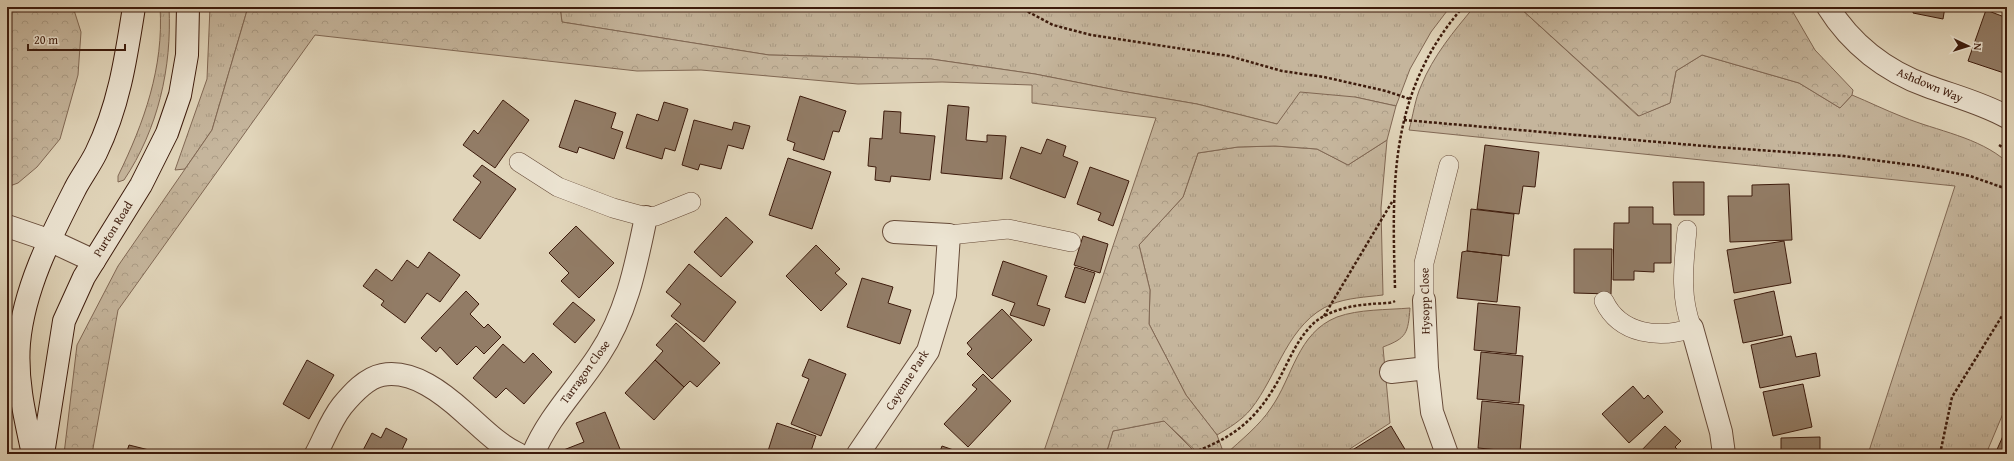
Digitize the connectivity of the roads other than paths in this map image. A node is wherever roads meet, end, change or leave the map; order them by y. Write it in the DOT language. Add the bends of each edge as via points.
graph roads {
  1 [pos="120,7"];
  2 [pos="134,7"];
  3 [pos="188,7"];
  4 [pos="1828,7"];
  5 [pos="130,30"];
  6 [pos="2007,117"];
  7 [pos="519,162"];
  8 [pos="1449,165"];
  9 [pos="691,202"];
  10 [pos="646,216"];
  11 [pos="7,226"];
  12 [pos="1687,230"];
  13 [pos="894,232"];
  14 [pos="949,235"];
  15 [pos="50,241"];
  16 [pos="1072,242"];
  17 [pos="94,261"];
  18 [pos="1424,300"];
  19 [pos="1604,301"];
  20 [pos="1692,328"];
  21 [pos="1427,368"];
  22 [pos="1391,372"];
  23 [pos="33,454"];
  24 [pos="43,454"];
  25 [pos="316,454"];
  26 [pos="518,454"];
  27 [pos="533,454"];
  28 [pos="858,454"];
  29 [pos="1447,454"];
  30 [pos="1724,454"];
  1 -- 5 [label="street"];
  2 -- 5 [label="street"];
  3 -- 17 [label="street, Purton Road" via="187,55 180,95 167,133 141,185"];
  4 -- 6 [label="street, Ashdown Way" via="1843,29 1869,55 1925,85"];
  5 -- 15 [label="street" via="125,69 114,109 96,153"];
  7 -- 10 [label="lane" via="558,187 600,203"];
  8 -- 18 [label="lane, Hysopp Close" via="1424,263"];
  9 -- 10 [label="lane" via="656,216"];
  10 -- 27 [label="street, Tarragon Close" via="626,303 613,332 599,356 555,413"];
  11 -- 15 [label="street"];
  12 -- 20 [label="lane" via="1683,273 1684,301"];
  13 -- 14 [label="street"];
  14 -- 16 [label="lane" via="1008,229"];
  14 -- 28 [label="street, Cayenne Park" via="945,295 928,352"];
  15 -- 17 [label="street"];
  15 -- 23 [label="street" via="26,301 19,343 19,383"];
  17 -- 24 [label="street, Purton Road" via="64,321"];
  18 -- 21 [label="street, Hysopp Close"];
  19 -- 20 [label="lane" via="1616,319 1635,329 1659,334"];
  20 -- 30 [label="street" via="1721,432"];
  21 -- 22 [label="street"];
  21 -- 29 [label="street, Hysopp Close" via="1432,412"];
  25 -- 26 [label="street" via="341,408 359,387 382,375 403,376 425,383 444,395 504,447"];
}
